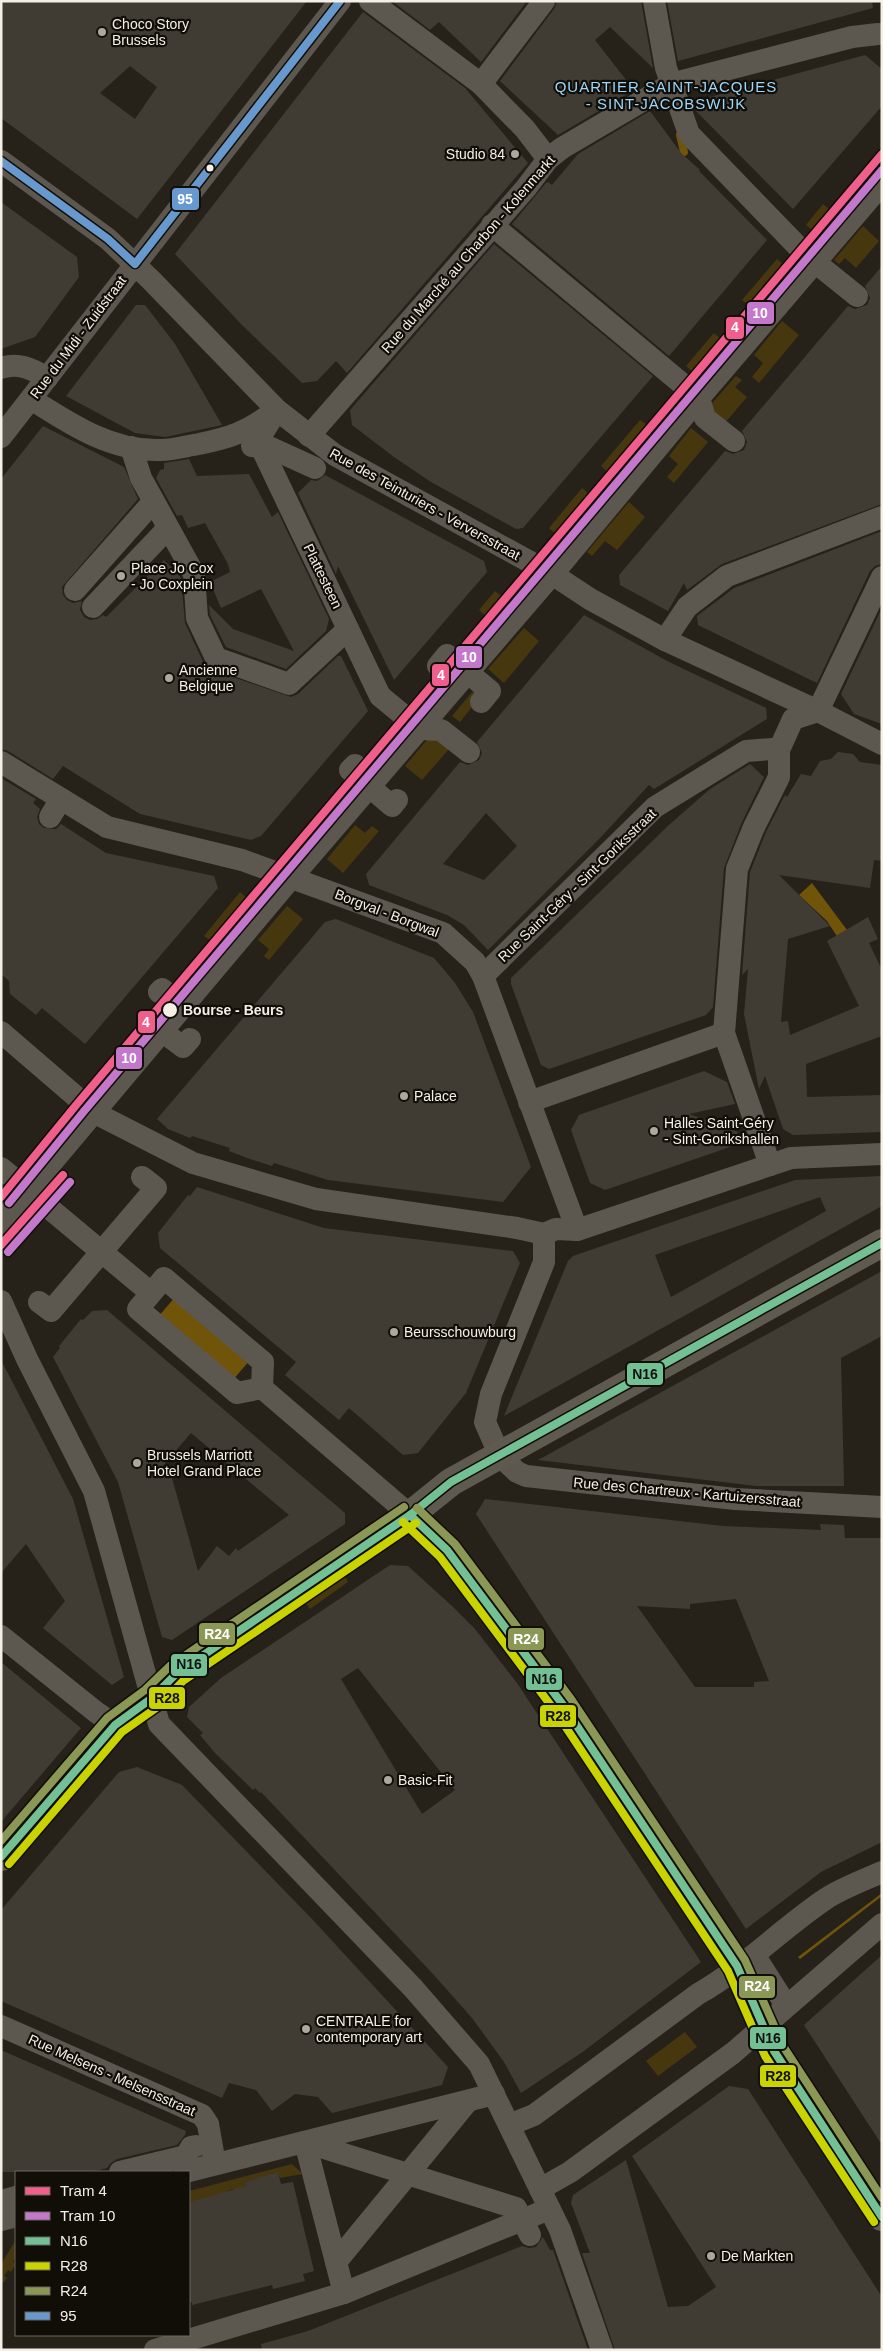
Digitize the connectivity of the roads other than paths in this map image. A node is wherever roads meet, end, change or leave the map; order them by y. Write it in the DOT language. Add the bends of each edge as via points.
graph roads {
  1 [pos="340,1"];
  2 [pos="370,1"];
  3 [pos="544,1"];
  4 [pos="654,1"];
  5 [pos="880,34"];
  6 [pos="481,84"];
  7 [pos="671,84"];
  8 [pos="548,159"];
  9 [pos="1,161"];
  10 [pos="882,184"];
  11 [pos="492,225"];
  12 [pos="814,262"];
  13 [pos="135,264"];
  14 [pos="857,296"];
  15 [pos="1,368"];
  16 [pos="47,378"];
  17 [pos="698,398"];
  18 [pos="31,399"];
  19 [pos="276,410"];
  20 [pos="238,425"];
  21 [pos="309,436"];
  22 [pos="1,438"];
  23 [pos="734,440"];
  24 [pos="261,447"];
  25 [pos="131,448"];
  26 [pos="315,468"];
  27 [pos="153,502"];
  28 [pos="882,517"];
  29 [pos="168,528"];
  30 [pos="552,574"];
  31 [pos="882,576"];
  32 [pos="75,590"];
  33 [pos="93,607"];
  34 [pos="348,629"];
  35 [pos="665,640"];
  36 [pos="438,666"];
  37 [pos="468,672"];
  38 [pos="480,702"];
  39 [pos="818,711"];
  40 [pos="420,729"];
  41 [pos="882,744"];
  42 [pos="779,750"];
  43 [pos="469,752"];
  44 [pos="1,762"];
  45 [pos="354,765"];
  46 [pos="370,787"];
  47 [pos="397,800"];
  48 [pos="292,878"];
  49 [pos="483,976"];
  50 [pos="159,992"];
  51 [pos="184,1006"];
  52 [pos="1,1032"];
  53 [pos="163,1032"];
  54 [pos="724,1033"];
  55 [pos="190,1039"];
  56 [pos="529,1102"];
  57 [pos="94,1113"];
  58 [pos="163,1148"];
  59 [pos="882,1154"];
  60 [pos="770,1165"];
  61 [pos="1,1168"];
  62 [pos="28,1191"];
  63 [pos="1,1223"];
  64 [pos="576,1230"];
  65 [pos="544,1234"];
  66 [pos="882,1243"];
  67 [pos="102,1252"];
  68 [pos="152,1293"];
  69 [pos="5,1309"];
  70 [pos="262,1388"];
  71 [pos="500,1456"];
  72 [pos="882,1507"];
  73 [pos="410,1515"];
  74 [pos="1,1636"];
  75 [pos="152,1698"];
  76 [pos="115,1725"];
  77 [pos="1,1857"];
  78 [pos="882,1872"];
  79 [pos="882,1924"];
  80 [pos="747,1964"];
  81 [pos="784,2002"];
  82 [pos="1,2026"];
  83 [pos="764,2027"];
  84 [pos="494,2094"];
  85 [pos="468,2101"];
  86 [pos="509,2125"];
  87 [pos="223,2140"];
  88 [pos="305,2142"];
  89 [pos="196,2146"];
  90 [pos="245,2157"];
  91 [pos="215,2164"];
  92 [pos="124,2171"];
  93 [pos="189,2171"];
  94 [pos="408,2175"];
  95 [pos="15,2197"];
  96 [pos="545,2199"];
  97 [pos="1,2201"];
  98 [pos="15,2216"];
  99 [pos="882,2217"];
  100 [pos="1,2220"];
  101 [pos="526,2228"];
  102 [pos="336,2262"];
  103 [pos="344,2293"];
  104 [pos="203,2343"];
  105 [pos="155,2350"];
  106 [pos="602,2350"];
  1 -- 13 [label="street, Rue du Midi - Zuidstraat"];
  2 -- 6 [label="street"];
  3 -- 6 [label="street"];
  4 -- 7 [label="street"];
  5 -- 7 [label="street, Rue du Marché au Charbon - Kolenmarkt" via="852,37"];
  6 -- 8 [label="street"];
  7 -- 8 [label="street, Rue du Marché au Charbon - Kolenmarkt"];
  7 -- 12 [label="street" via="689,134"];
  8 -- 11 [label="street, Rue du Marché au Charbon - Kolenmarkt"];
  9 -- 13 [label="street, Rue des Teinturiers - Verversstraat" via="108,239"];
  10 -- 12 [label="street"];
  11 -- 17 [label="street"];
  11 -- 21 [label="street, Rue du Marché au Charbon - Kolenmarkt"];
  12 -- 14 [label="street"];
  12 -- 17 [label="street"];
  13 -- 16 [label="street, Rue du Midi - Zuidstraat"];
  13 -- 19 [label="street, Rue des Teinturiers - Verversstraat"];
  15 -- 16 [label="street" via="21,366"];
  16 -- 18 [label="street, Rue du Midi - Zuidstraat"];
  17 -- 23 [label="street" via="705,418"];
  17 -- 30 [label="street"];
  18 -- 22 [label="street, Rue du Midi - Zuidstraat"];
  18 -- 25 [label="street" via="86,432"];
  19 -- 20 [label="street" via="254,427"];
  19 -- 21 [label="street, Rue des Teinturiers - Verversstraat"];
  19 -- 24 [label="street" via="262,434"];
  20 -- 24 [label="street" via="244,445"];
  20 -- 25 [label="street" via="230,438 175,449"];
  21 -- 30 [label="street, Rue des Teinturiers - Verversstraat" via="335,456"];
  24 -- 26 [label="street" via="271,448"];
  24 -- 34 [label="street, Plattesteen"];
  25 -- 27 [label="street"];
  27 -- 29 [label="street"];
  27 -- 32 [label="street"];
  28 -- 35 [label="street" via="728,576 687,607"];
  29 -- 33 [label="street"];
  29 -- 34 [label="street" via="194,574 197,618 216,658 289,684"];
  30 -- 35 [label="street, Rue des Teinturiers - Verversstraat" via="590,600"];
  30 -- 37 [label="street"];
  31 -- 39 [label="street"];
  34 -- 40 [label="street, Plattesteen" via="380,696"];
  35 -- 39 [label="street, Rue des Teinturiers - Verversstraat"];
  36 -- 37 [label="street" via="447,655"];
  37 -- 38 [label="street" via="490,691"];
  37 -- 40 [label="street"];
  39 -- 41 [label="street, Rue des Teinturiers - Verversstraat"];
  39 -- 42 [label="street" via="793,719"];
  40 -- 43 [label="street" via="442,730"];
  40 -- 46 [label="street"];
  42 -- 49 [label="street, Rue Saint-Géry - Sint-Goriksstraat" via="746,751 655,807"];
  42 -- 54 [label="street" via="779,777 737,869"];
  44 -- 48 [label="street, Borgval - Borgwal" via="56,808 107,827 242,860"];
  45 -- 46 [label="street" via="350,770"];
  46 -- 47 [label="street" via="392,806"];
  46 -- 48 [label="street"];
  48 -- 49 [label="street, Borgval - Borgwal" via="443,933 475,962"];
  48 -- 51 [label="street"];
  49 -- 56 [label="street, Borgval - Borgwal"];
  50 -- 51 [label="street" via="162,989"];
  51 -- 53 [label="street"];
  52 -- 57 [label="street"];
  53 -- 55 [label="street" via="184,1047"];
  53 -- 57 [label="street"];
  54 -- 56 [label="street"];
  54 -- 60 [label="street"];
  56 -- 64 [label="street, Borgval - Borgwal"];
  57 -- 58 [label="street"];
  57 -- 62 [label="street"];
  58 -- 65 [label="street" via="193,1163 316,1199"];
  58 -- 67 [label="street" via="138,1182 156,1188"];
  59 -- 60 [label="street" via="791,1158"];
  60 -- 64 [label="street"];
  61 -- 62 [label="street"];
  62 -- 63 [label="street"];
  62 -- 67 [label="street"];
  64 -- 65 [label="street" via="556,1229"];
  65 -- 71 [label="street" via="544,1262 491,1394 485,1422"];
  66 -- 71 [label="street"];
  67 -- 68 [label="street"];
  67 -- 69 [label="street" via="51,1311 40,1300"];
  68 -- 70 [label="street" via="164,1278 272,1363"];
  68 -- 70 [label="street" via="138,1309 239,1403"];
  69 -- 75 [label="street" via="94,1491"];
  70 -- 73 [label="street"];
  71 -- 72 [label="street, Rue des Chartreux - Kartuizersstraat" via="516,1472 526,1476 735,1499"];
  71 -- 73 [label="street" via="451,1482"];
  73 -- 75 [label="street" via="177,1674"];
  73 -- 80 [label="street" via="447,1550 564,1705"];
  74 -- 76 [label="street"];
  75 -- 76 [label="street"];
  75 -- 84 [label="street" via="159,1724 414,1988 479,2064"];
  76 -- 77 [label="street"];
  78 -- 80 [label="street" via="828,1898"];
  79 -- 83 [label="street"];
  80 -- 81 [label="street"];
  80 -- 83 [label="street"];
  80 -- 86 [label="street" via="698,1994 534,2115"];
  82 -- 91 [label="street, Rue Melsens - Melsensstraat" via="202,2115 208,2124"];
  83 -- 96 [label="street" via="570,2172"];
  83 -- 99 [label="street" via="774,2051"];
  84 -- 85 [label="street"];
  84 -- 86 [label="street"];
  85 -- 88 [label="street"];
  85 -- 94 [label="street"];
  86 -- 96 [label="street"];
  87 -- 90 [label="street"];
  88 -- 90 [label="street"];
  88 -- 94 [label="street"];
  88 -- 102 [label="street" via="321,2222"];
  89 -- 92 [label="street" via="191,2147 186,2156"];
  90 -- 91 [label="street"];
  91 -- 93 [label="street"];
  94 -- 101 [label="street" via="516,2208"];
  94 -- 102 [label="street"];
  95 -- 97 [label="street"];
  96 -- 101 [label="street"];
  96 -- 106 [label="street" via="572,2261"];
  98 -- 100 [label="street"];
  101 -- 103 [label="street"];
  102 -- 103 [label="street"];
  103 -- 104 [label="street"];
  104 -- 105 [label="street"];
}
